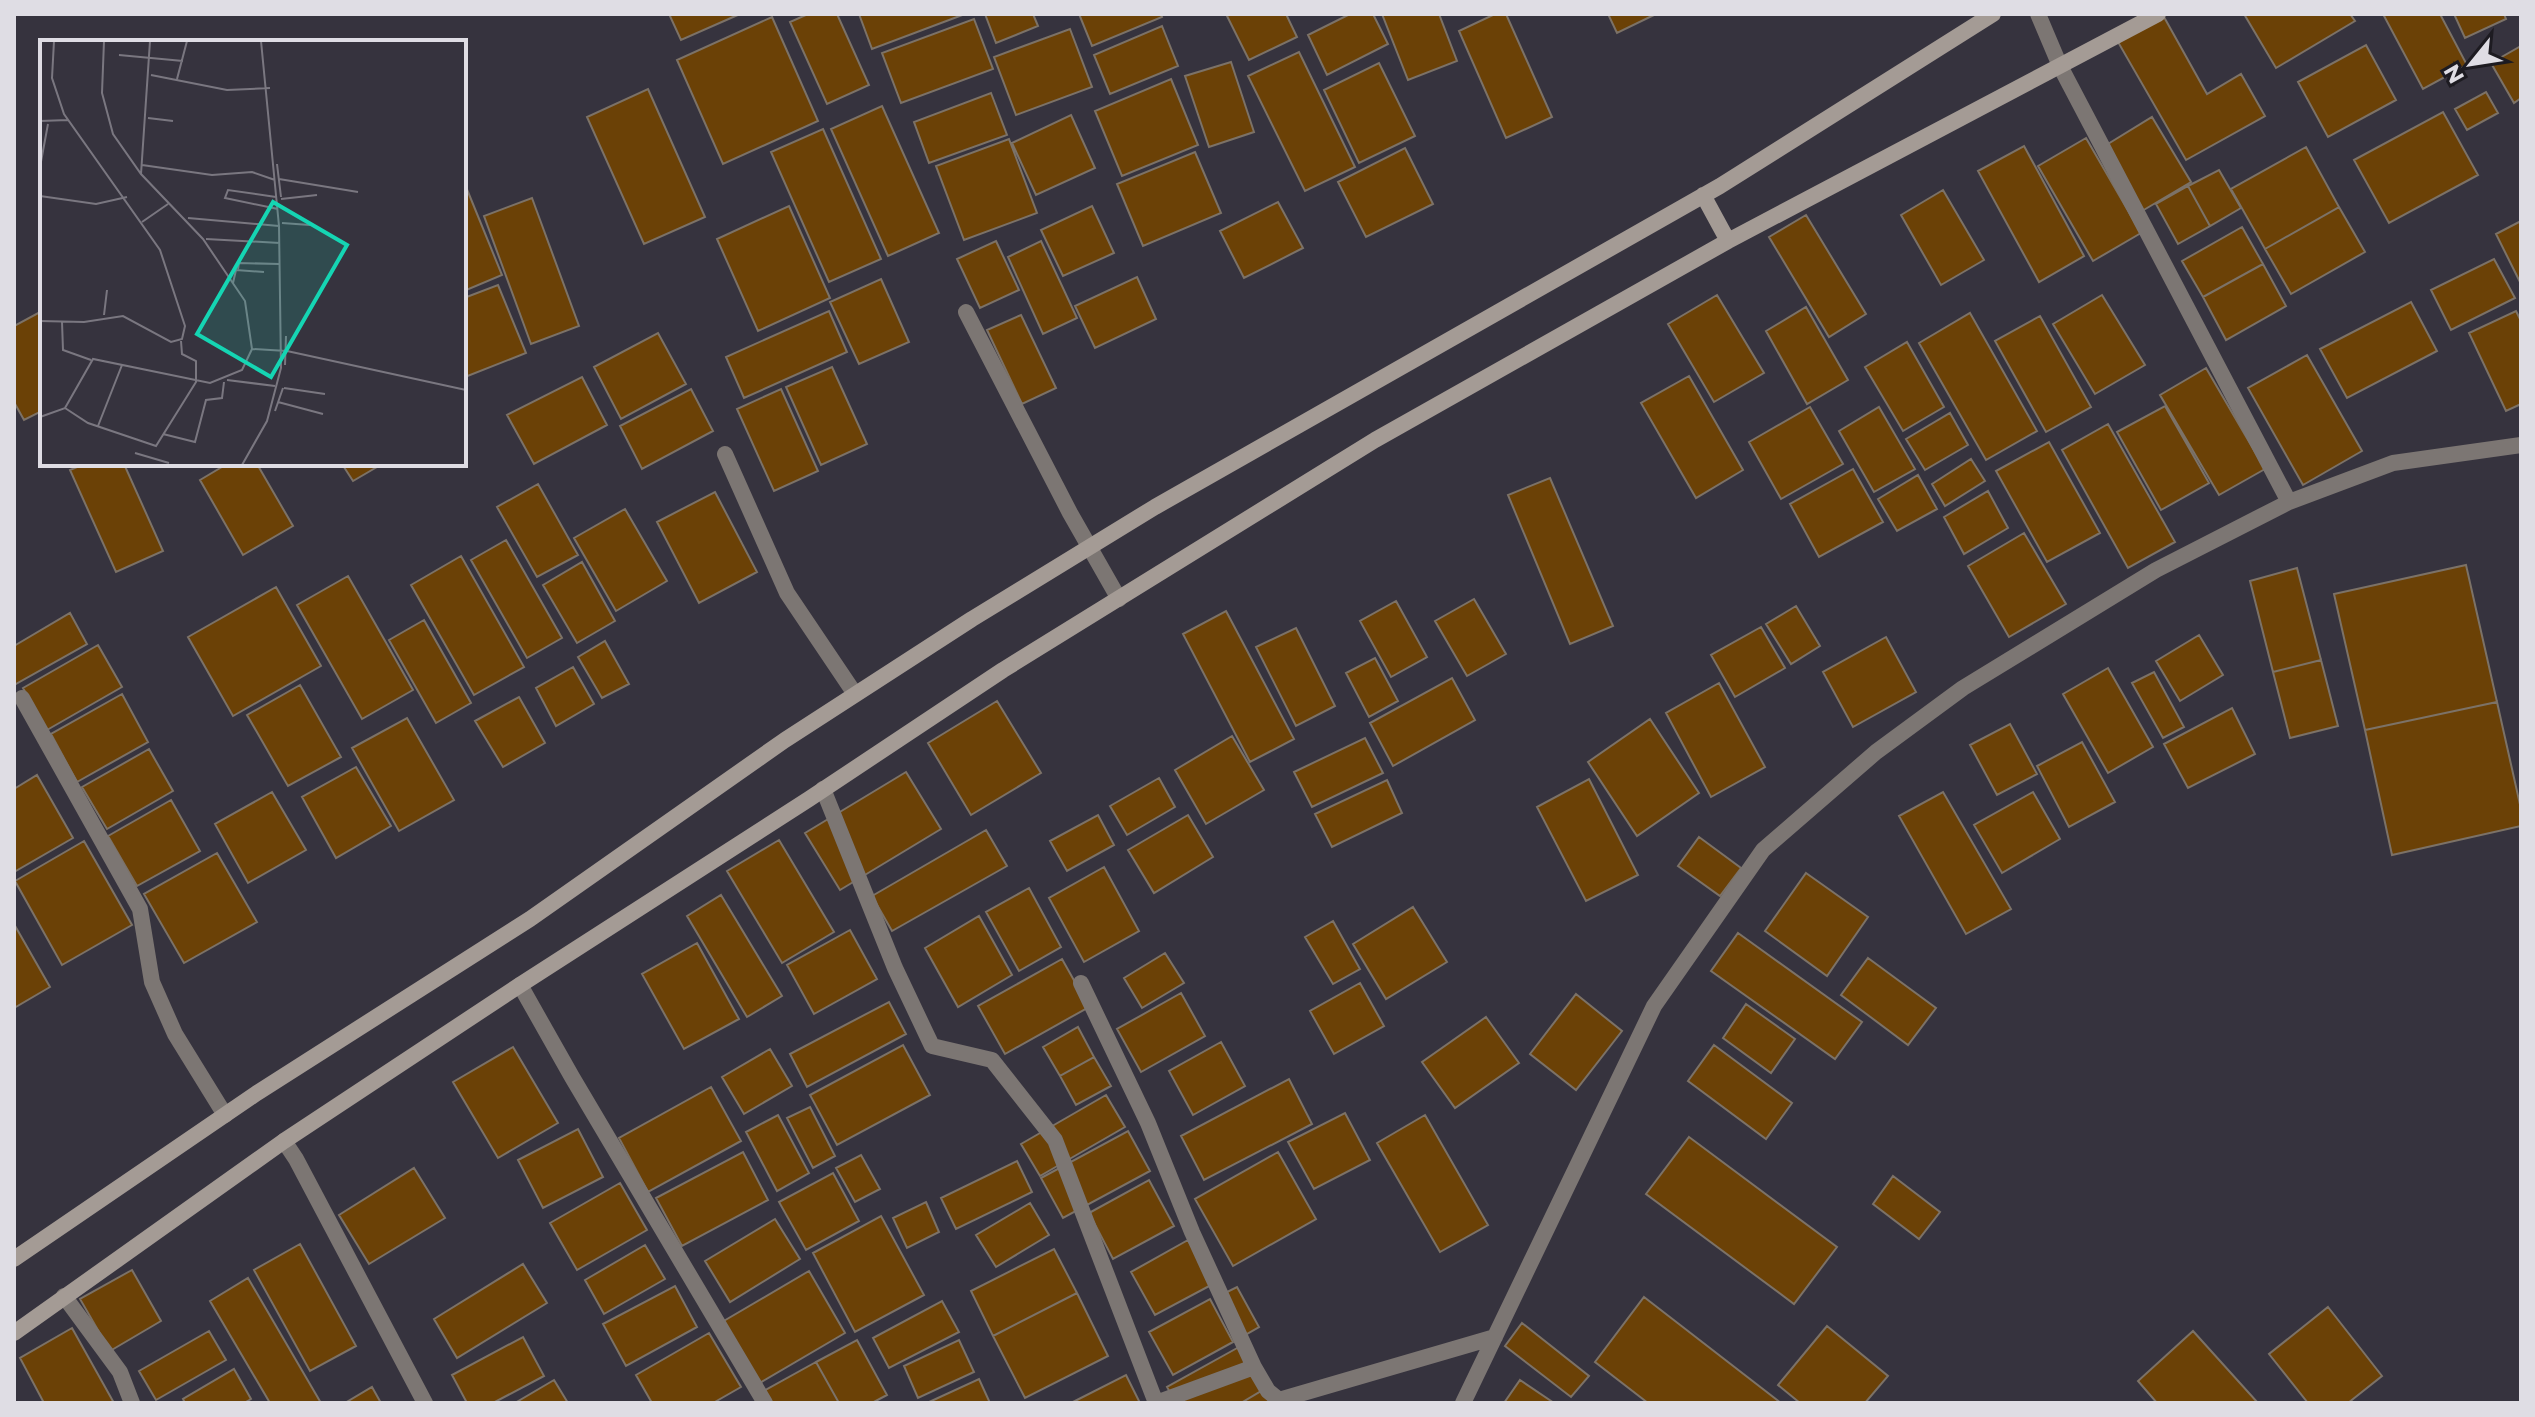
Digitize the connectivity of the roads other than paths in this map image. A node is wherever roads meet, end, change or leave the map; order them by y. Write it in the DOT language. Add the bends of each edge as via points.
graph roads {
  1 [pos="1993,14"];
  2 [pos="2038,14"];
  3 [pos="2158,14"];
  4 [pos="2060,66"];
  5 [pos="1703,195"];
  6 [pos="1728,241"];
  7 [pos="966,312"];
  8 [pos="2521,445"];
  9 [pos="725,454"];
  10 [pos="2289,502"];
  11 [pos="1091,546"];
  12 [pos="1119,599"];
  13 [pos="855,694"];
  14 [pos="22,698"];
  15 [pos="823,789"];
  16 [pos="1081,983"];
  17 [pos="520,985"];
  18 [pos="220,1108"];
  19 [pos="284,1141"];
  20 [pos="14,1259"];
  21 [pos="64,1296"];
  22 [pos="14,1333"];
  23 [pos="1495,1337"];
  24 [pos="1254,1367"];
  25 [pos="132,1403"];
  26 [pos="425,1403"];
  27 [pos="765,1403"];
  28 [pos="1463,1403"];
  1 -- 5 [label="main road"];
  2 -- 4 [label="street"];
  3 -- 4 [label="main road"];
  4 -- 6 [label="main road"];
  4 -- 10 [label="street"];
  5 -- 6 [label="main road"];
  5 -- 11 [label="main road"];
  6 -- 12 [label="main road" via="1375,440"];
  7 -- 11 [label="street"];
  8 -- 10 [label="street" via="2393,463"];
  9 -- 13 [label="street" via="787,593"];
  10 -- 23 [label="street" via="2156,570 1963,688 1876,752 1763,850 1654,1006"];
  11 -- 12 [label="street"];
  11 -- 13 [label="main road"];
  12 -- 15 [label="main road"];
  13 -- 18 [label="main road" via="530,919"];
  14 -- 18 [label="street" via="140,909 152,982 175,1034"];
  15 -- 17 [label="main road"];
  15 -- 24 [label="street" via="932,1046 992,1060 1055,1140 1156,1403"];
  16 -- 24 [label="street"];
  17 -- 19 [label="main road"];
  17 -- 27 [label="street"];
  18 -- 20 [label="main road"];
  19 -- 21 [label="main road"];
  19 -- 26 [label="street"];
  21 -- 22 [label="main road"];
  21 -- 25 [label="street" via="120,1372"];
  23 -- 24 [label="street" via="1279,1400"];
  23 -- 28 [label="street"];
}
